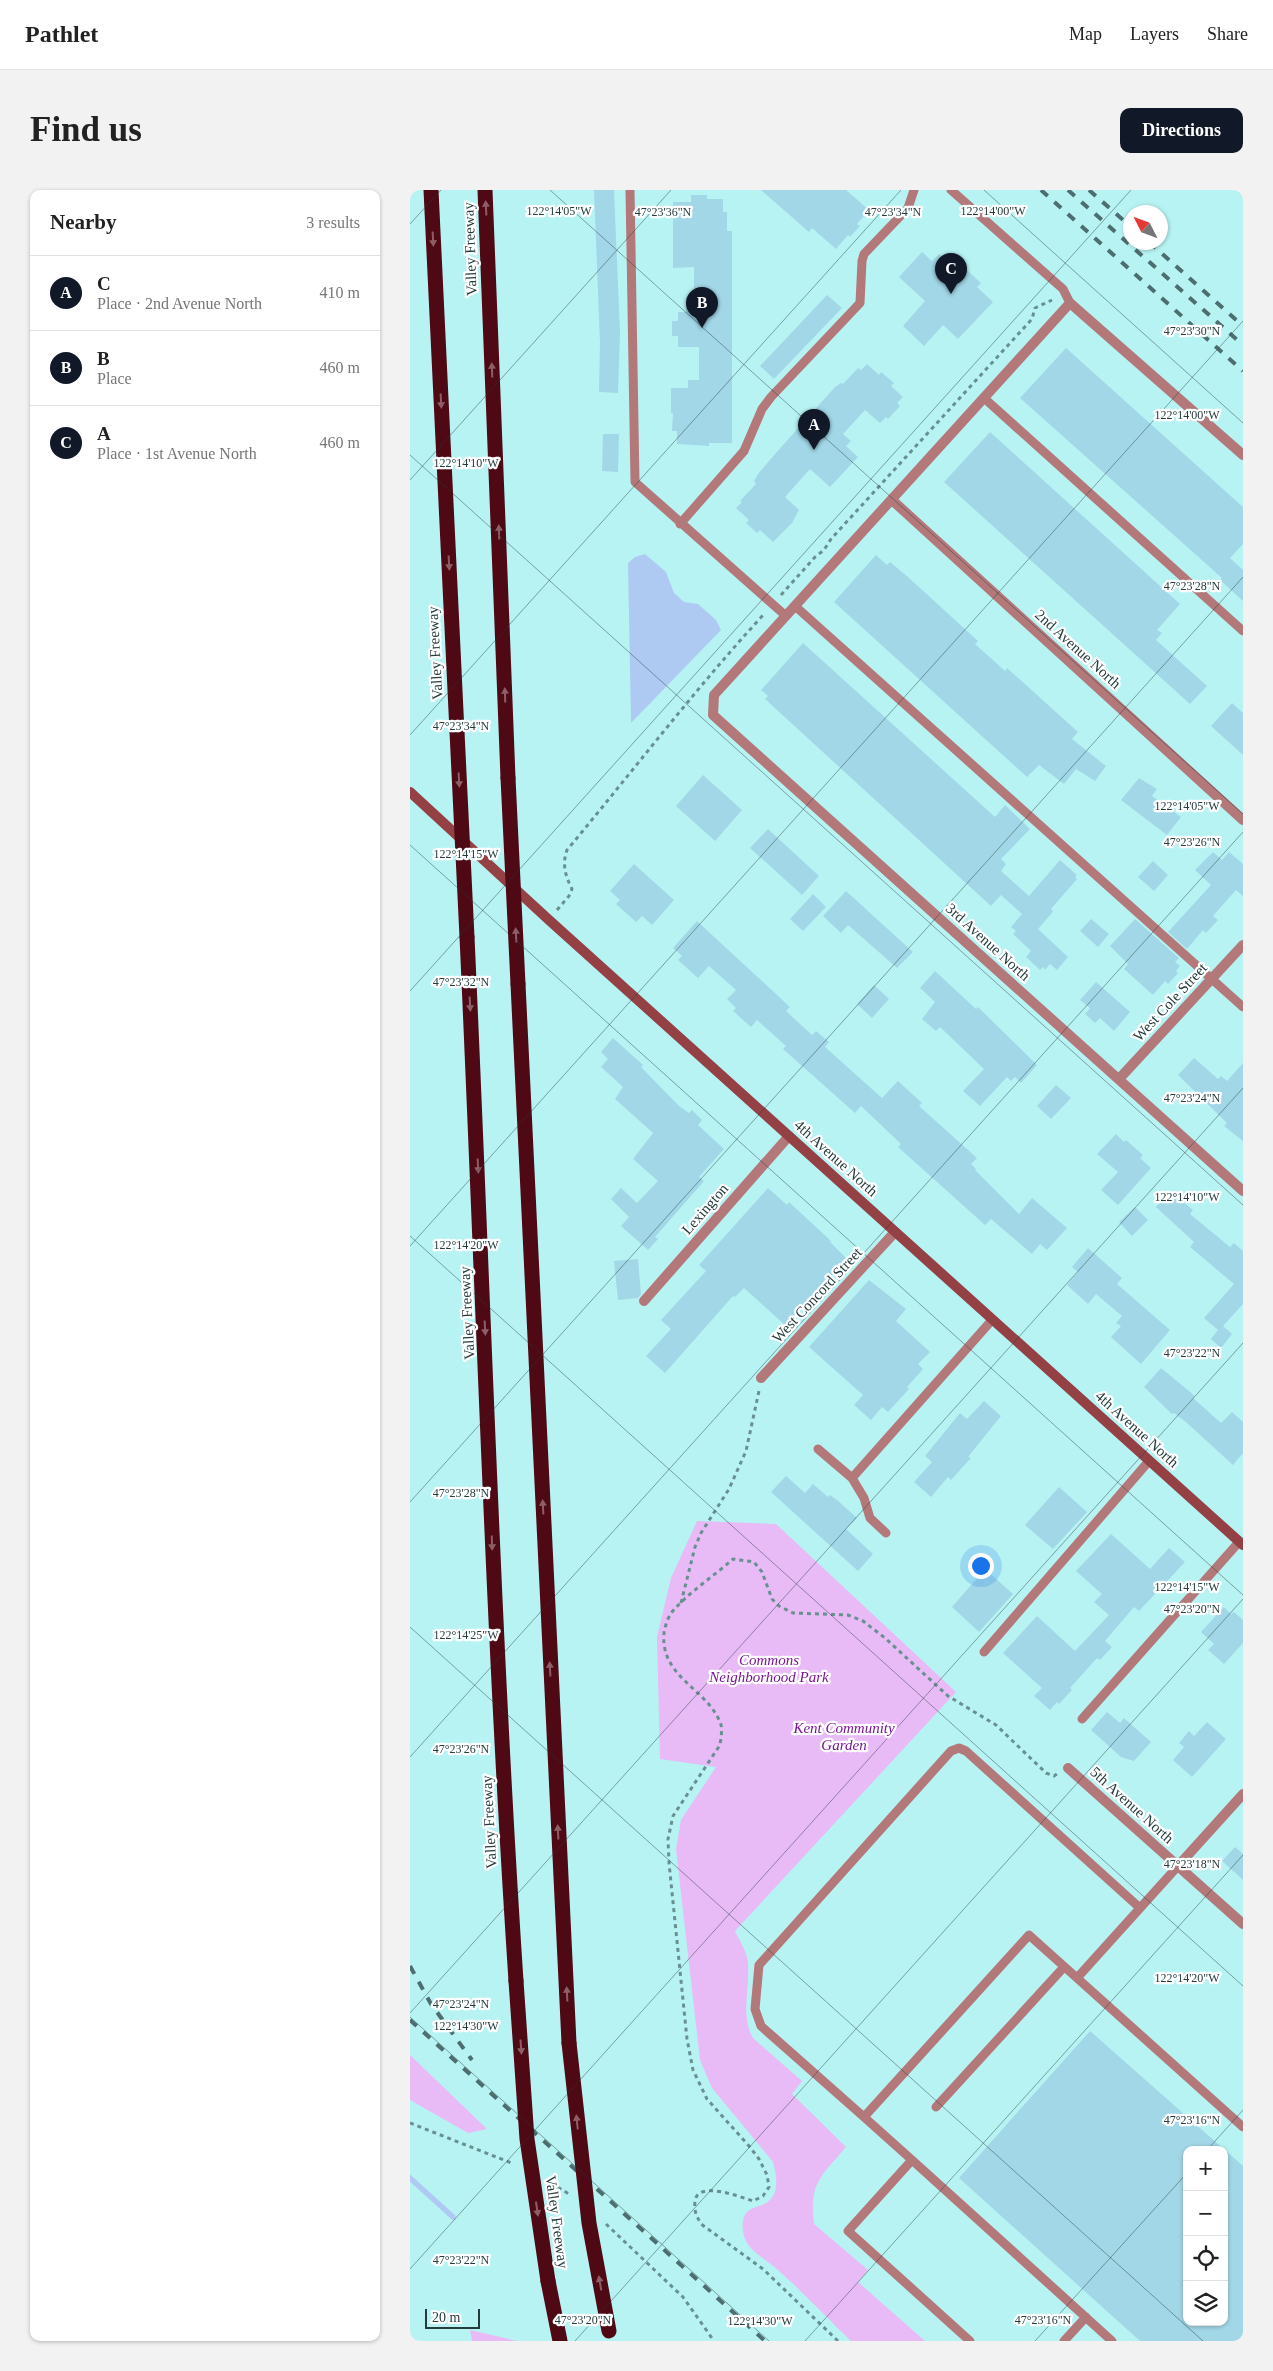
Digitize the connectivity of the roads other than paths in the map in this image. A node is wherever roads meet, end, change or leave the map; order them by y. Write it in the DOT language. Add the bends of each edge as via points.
graph roads {
  1 [pos="431,190"];
  2 [pos="485,190"];
  3 [pos="630,190"];
  4 [pos="914,190"];
  5 [pos="951,190"];
  6 [pos="1070,304"];
  7 [pos="984,398"];
  8 [pos="1243,455"];
  9 [pos="892,500"];
  10 [pos="680,524"];
  11 [pos="795,606"];
  12 [pos="786,616"];
  13 [pos="1243,631"];
  14 [pos="410,792"];
  15 [pos="1243,820"];
  16 [pos="1243,945"];
  17 [pos="1212,978"];
  18 [pos="1243,1007"];
  19 [pos="1119,1079"];
  20 [pos="789,1136"];
  21 [pos="1243,1191"];
  22 [pos="895,1232"];
  23 [pos="644,1301"];
  24 [pos="992,1320"];
  25 [pos="761,1378"];
  26 [pos="818,1449"];
  27 [pos="1149,1461"];
  28 [pos="852,1478"];
  29 [pos="886,1533"];
  30 [pos="1241,1544"];
  31 [pos="984,1652"];
  32 [pos="1082,1719"];
  33 [pos="1068,1768"];
  34 [pos="1243,1794"];
  35 [pos="1178,1866"];
  36 [pos="1140,1908"];
  37 [pos="1243,1924"];
  38 [pos="1064,1967"];
  39 [pos="1076,1978"];
  40 [pos="936,2107"];
  41 [pos="864,2117"];
  42 [pos="1243,2127"];
  43 [pos="912,2160"];
  44 [pos="1086,2317"];
  45 [pos="610,2336"];
  46 [pos="560,2341"];
  47 [pos="970,2341"];
  48 [pos="1064,2341"];
  49 [pos="1112,2341"];
  1 -- 46 [label="highway, Valley Freeway, one-way, bridge" via="486,1340 494,1590 516,1981 527,2138"];
  45 -- 2 [label="highway, Valley Freeway, one-way, bridge" via="589,2223 569,2042 508,778"];
  3 -- 10 [label="lane" via="635,482"];
  4 -- 10 [label="lane" via="908,208 864,254 860,303 771,397 762,409 744,451"];
  5 -- 6 [label="lane" via="1063,289"];
  6 -- 7 [label="street"];
  6 -- 8 [label="street"];
  7 -- 9 [label="street"];
  7 -- 13 [label="lane"];
  9 -- 11 [label="street"];
  9 -- 15 [label="street, 2nd Avenue North"];
  10 -- 12 [label="lane"];
  11 -- 12 [label="street"];
  11 -- 17 [label="lane"];
  12 -- 19 [label="street, 3rd Avenue North" via="714,695 713,715"];
  14 -- 20 [label="street, 4th Avenue North"];
  16 -- 17 [label="street, West Cole Street"];
  17 -- 18 [label="lane"];
  17 -- 19 [label="street, West Cole Street"];
  19 -- 21 [label="street, 3rd Avenue North"];
  20 -- 22 [label="street, 4th Avenue North"];
  20 -- 23 [label="street, Lexington"];
  22 -- 24 [label="street, 4th Avenue North"];
  22 -- 25 [label="street, West Concord Street"];
  24 -- 27 [label="street, 4th Avenue North"];
  24 -- 28 [label="lane"];
  26 -- 28 [label="lane"];
  27 -- 30 [label="street, 4th Avenue North"];
  27 -- 31 [label="lane"];
  28 -- 29 [label="lane" via="864,1498 870,1518"];
  30 -- 32 [label="lane"];
  33 -- 35 [label="street, 5th Avenue North"];
  34 -- 35 [label="street"];
  35 -- 36 [label="lane"];
  35 -- 37 [label="street, 5th Avenue North"];
  36 -- 39 [label="lane"];
  36 -- 41 [label="lane" via="966,1751 958,1748 951,1751 759,1966 755,2009 761,2026"];
  38 -- 39 [label="lane"];
  38 -- 40 [label="lane"];
  38 -- 41 [label="lane" via="1029,1935"];
  39 -- 42 [label="lane"];
  41 -- 43 [label="lane"];
  43 -- 44 [label="lane"];
  43 -- 47 [label="lane" via="848,2231"];
  44 -- 48 [label="lane"];
  44 -- 49 [label="lane"];
}
